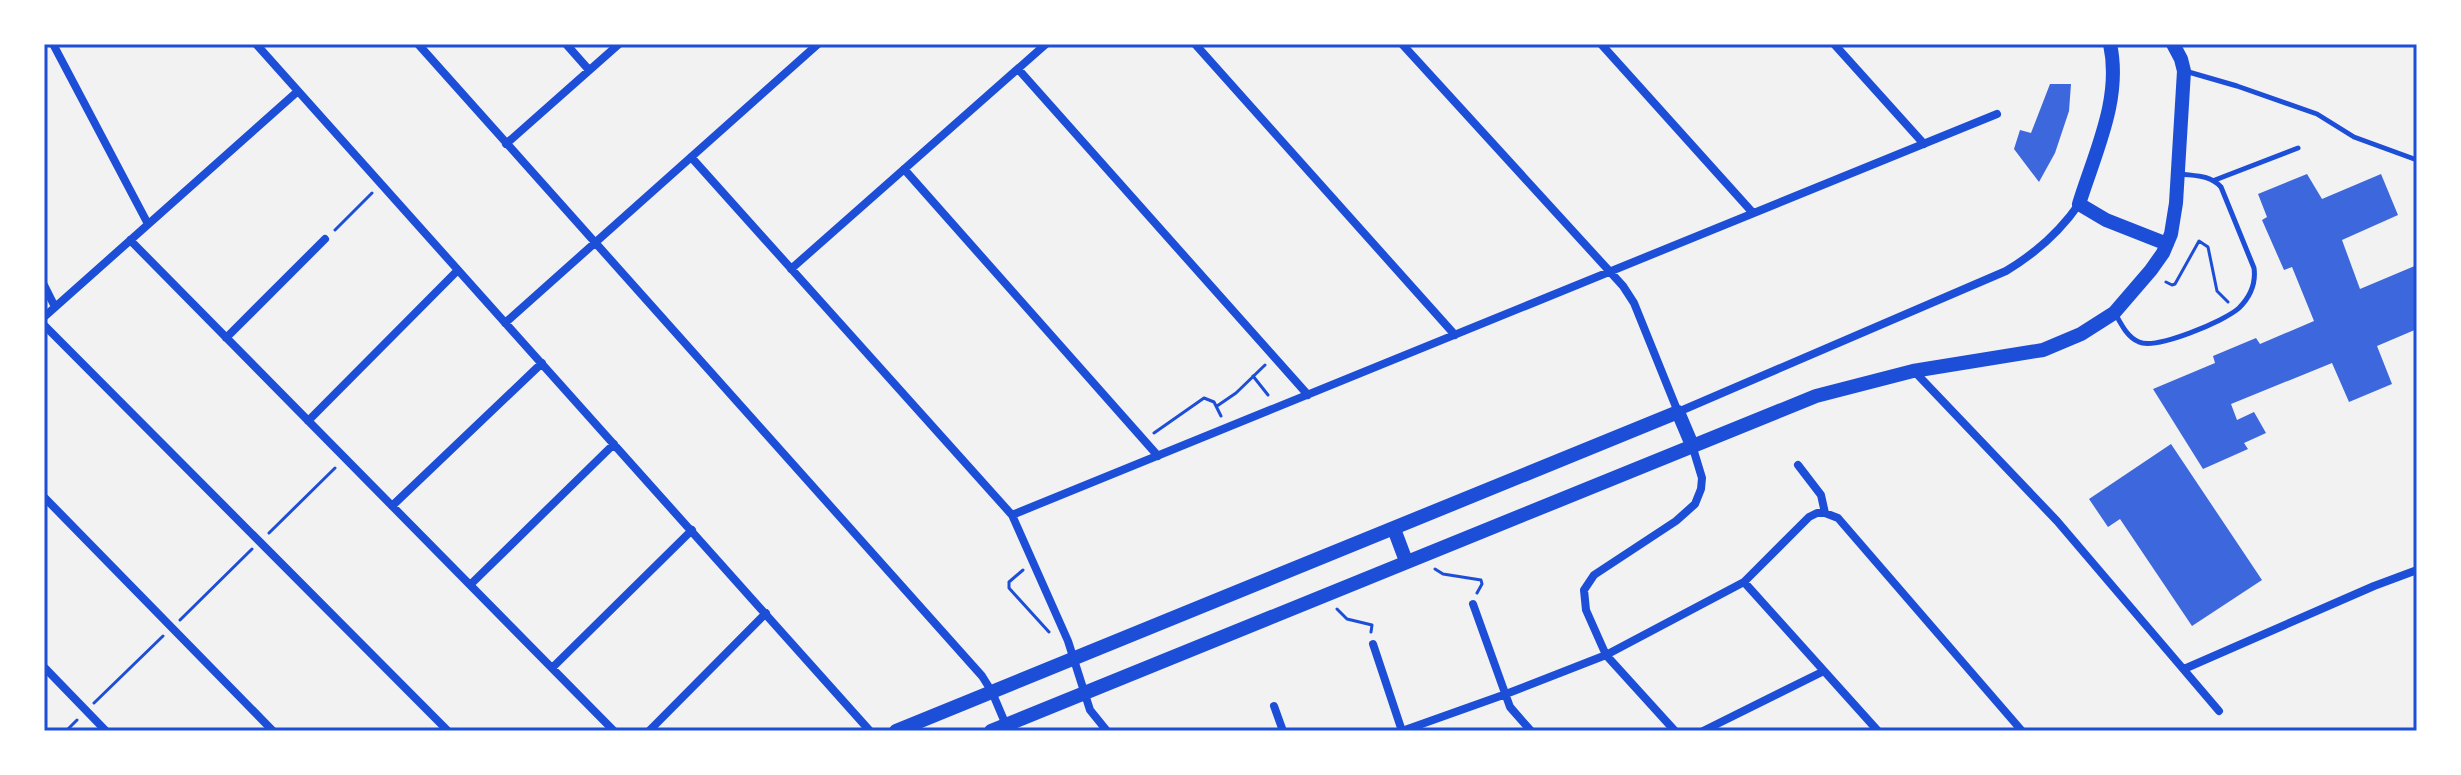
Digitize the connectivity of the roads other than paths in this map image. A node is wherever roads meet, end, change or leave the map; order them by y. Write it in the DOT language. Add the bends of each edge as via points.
graph roads {
  1 [pos="53,44"];
  2 [pos="256,44"];
  3 [pos="418,44"];
  4 [pos="566,44"];
  5 [pos="619,44"];
  6 [pos="818,44"];
  7 [pos="1046,44"];
  8 [pos="1195,44"];
  9 [pos="1402,44"];
  10 [pos="1601,44"];
  11 [pos="1834,44"];
  12 [pos="2110,44"];
  13 [pos="2173,44"];
  14 [pos="1018,69"];
  15 [pos="589,70"];
  16 [pos="2184,71"];
  17 [pos="298,91"];
  18 [pos="1997,114"];
  19 [pos="506,144"];
  20 [pos="1924,144"];
  21 [pos="2298,148"];
  22 [pos="691,157"];
  23 [pos="2417,160"];
  24 [pos="904,169"];
  25 [pos="2178,174"];
  26 [pos="2214,180"];
  27 [pos="2079,204"];
  28 [pos="1753,213"];
  29 [pos="148,224"];
  30 [pos="325,239"];
  31 [pos="130,240"];
  32 [pos="594,243"];
  33 [pos="2167,244"];
  34 [pos="791,269"];
  35 [pos="458,270"];
  36 [pos="1610,272"];
  37 [pos="44,285"];
  38 [pos="55,307"];
  39 [pos="2114,313"];
  40 [pos="44,317"];
  41 [pos="505,323"];
  42 [pos="44,325"];
  43 [pos="1455,335"];
  44 [pos="226,338"];
  45 [pos="542,363"];
  46 [pos="1913,371"];
  47 [pos="1308,395"];
  48 [pos="1678,412"];
  49 [pos="308,421"];
  50 [pos="614,444"];
  51 [pos="1692,445"];
  52 [pos="1158,456"];
  53 [pos="1798,465"];
  54 [pos="44,497"];
  55 [pos="392,506"];
  56 [pos="1825,513"];
  57 [pos="1012,515"];
  58 [pos="1394,529"];
  59 [pos="692,530"];
  60 [pos="1406,561"];
  61 [pos="2417,570"];
  62 [pos="1744,582"];
  63 [pos="470,585"];
  64 [pos="1473,604"];
  65 [pos="766,613"];
  66 [pos="1373,644"];
  67 [pos="1606,655"];
  68 [pos="1074,659"];
  69 [pos="44,667"];
  70 [pos="552,668"];
  71 [pos="2184,669"];
  72 [pos="1824,671"];
  73 [pos="992,692"];
  74 [pos="1085,693"];
  75 [pos="1506,694"];
  76 [pos="1274,706"];
  77 [pos="2219,711"];
  78 [pos="1006,725"];
  79 [pos="106,731"];
  80 [pos="273,731"];
  81 [pos="448,731"];
  82 [pos="614,731"];
  83 [pos="649,731"];
  84 [pos="870,731"];
  85 [pos="896,731"];
  86 [pos="991,731"];
  87 [pos="1107,731"];
  88 [pos="1283,731"];
  89 [pos="1402,731"];
  90 [pos="1531,731"];
  91 [pos="1675,731"];
  92 [pos="1703,731"];
  93 [pos="1878,731"];
  94 [pos="2022,731"];
  1 -- 29 [label="street"];
  2 -- 17 [label="street"];
  3 -- 19 [label="street"];
  4 -- 15 [label="street"];
  5 -- 15 [label="street"];
  6 -- 22 [label="street"];
  7 -- 14 [label="street"];
  8 -- 43 [label="street"];
  9 -- 36 [label="street"];
  10 -- 28 [label="street"];
  11 -- 20 [label="street"];
  12 -- 27 [label="main road" via="2113,93"];
  13 -- 16 [label="main road"];
  14 -- 24 [label="street"];
  14 -- 47 [label="street"];
  15 -- 19 [label="street"];
  16 -- 23 [label="lane" via="2317,114 2354,137"];
  16 -- 25 [label="main road"];
  17 -- 29 [label="street"];
  17 -- 35 [label="street"];
  18 -- 20 [label="street"];
  19 -- 32 [label="street"];
  20 -- 28 [label="street"];
  21 -- 26 [label="lane"];
  22 -- 32 [label="street"];
  22 -- 34 [label="street"];
  24 -- 34 [label="street"];
  24 -- 52 [label="street"];
  25 -- 26 [label="lane"];
  25 -- 33 [label="main road"];
  26 -- 39 [label="lane" via="2254,268 2251,291 2237,310 2154,344 2129,336"];
  27 -- 33 [label="main road"];
  27 -- 48 [label="street" via="2049,241 2006,271"];
  28 -- 36 [label="street"];
  29 -- 31 [label="street"];
  30 -- 44 [label="street"];
  31 -- 38 [label="street"];
  31 -- 44 [label="street"];
  32 -- 41 [label="street"];
  32 -- 73 [label="street"];
  33 -- 39 [label="main road"];
  34 -- 57 [label="street"];
  35 -- 41 [label="street"];
  35 -- 49 [label="street"];
  36 -- 43 [label="street"];
  36 -- 48 [label="street" via="1634,303"];
  37 -- 38 [label="street"];
  38 -- 40 [label="street"];
  39 -- 46 [label="main road" via="2043,350"];
  41 -- 45 [label="street"];
  42 -- 81 [label="street"];
  43 -- 47 [label="street"];
  44 -- 49 [label="street"];
  45 -- 50 [label="street"];
  45 -- 55 [label="street"];
  46 -- 51 [label="main road" via="1816,396"];
  46 -- 71 [label="street" via="2057,521"];
  47 -- 52 [label="street"];
  48 -- 51 [label="main road"];
  48 -- 58 [label="main road"];
  49 -- 55 [label="street"];
  50 -- 59 [label="street"];
  50 -- 63 [label="street"];
  51 -- 60 [label="main road"];
  51 -- 67 [label="street" via="1702,478 1695,504 1586,586 1586,610"];
  52 -- 57 [label="street"];
  53 -- 56 [label="street" via="1821,495"];
  54 -- 80 [label="street"];
  55 -- 63 [label="street"];
  56 -- 62 [label="street" via="1809,517"];
  56 -- 94 [label="street" via="1838,518"];
  57 -- 68 [label="street"];
  58 -- 60 [label="main road"];
  58 -- 68 [label="main road"];
  59 -- 65 [label="street"];
  59 -- 70 [label="street"];
  60 -- 74 [label="main road"];
  61 -- 71 [label="street"];
  62 -- 67 [label="street"];
  62 -- 72 [label="street"];
  63 -- 70 [label="street"];
  64 -- 75 [label="street"];
  65 -- 83 [label="street"];
  65 -- 84 [label="street"];
  66 -- 89 [label="street"];
  67 -- 75 [label="street"];
  67 -- 91 [label="street"];
  68 -- 73 [label="main road"];
  68 -- 74 [label="street"];
  69 -- 79 [label="street"];
  70 -- 82 [label="street"];
  71 -- 77 [label="street"];
  72 -- 92 [label="street"];
  72 -- 93 [label="street"];
  73 -- 78 [label="street"];
  73 -- 85 [label="main road"];
  74 -- 78 [label="main road"];
  74 -- 87 [label="street" via="1090,710"];
  75 -- 89 [label="street"];
  75 -- 90 [label="street"];
  76 -- 88 [label="street"];
  78 -- 86 [label="main road"];
}
